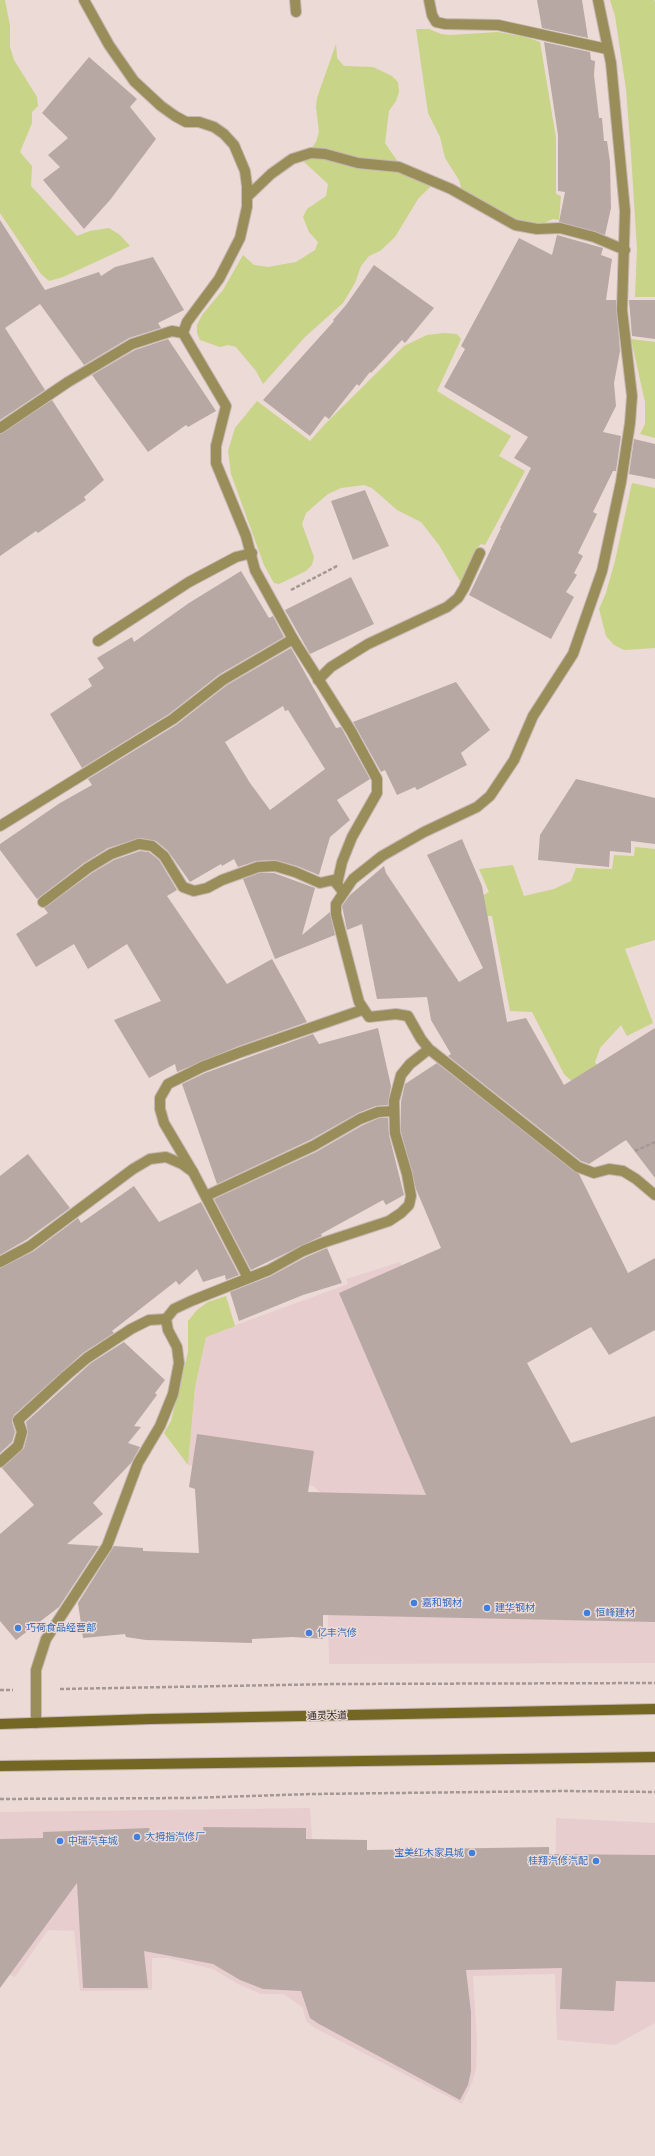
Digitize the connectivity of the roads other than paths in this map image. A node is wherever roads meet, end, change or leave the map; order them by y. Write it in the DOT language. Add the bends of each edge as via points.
graph roads {
  1 [pos="84,0"];
  2 [pos="295,0"];
  3 [pos="429,0"];
  4 [pos="598,0"];
  5 [pos="296,12"];
  6 [pos="607,49"];
  7 [pos="248,196"];
  8 [pos="625,250"];
  9 [pos="183,333"];
  10 [pos="0,428"];
  11 [pos="252,553"];
  12 [pos="480,554"];
  13 [pos="293,639"];
  14 [pos="98,641"];
  15 [pos="318,680"];
  16 [pos="0,826"];
  17 [pos="340,888"];
  18 [pos="43,902"];
  19 [pos="362,1010"];
  20 [pos="430,1049"];
  21 [pos="394,1111"];
  22 [pos="192,1172"];
  23 [pos="655,1195"];
  24 [pos="206,1196"];
  25 [pos="0,1262"];
  26 [pos="248,1278"];
  27 [pos="166,1319"];
  28 [pos="0,1462"];
  29 [pos="655,1710"];
  30 [pos="36,1723"];
  31 [pos="0,1724"];
  32 [pos="655,1757"];
  33 [pos="0,1766"];
  1 -- 7 [label="street" via="109,45 147,95 186,122 199,122 214,127 234,145 244,171"];
  2 -- 5 [label="street"];
  3 -- 6 [label="street" via="436,22 498,24"];
  4 -- 6 [label="street"];
  6 -- 8 [label="street" via="611,64 625,211"];
  7 -- 8 [label="street" via="271,174 292,159 311,153 325,154 358,163 400,167 451,189 515,225 537,229 560,228 594,237"];
  7 -- 9 [label="street" via="241,232 234,251 219,280 187,322"];
  8 -- 17 [label="street" via="622,269 622,310 632,396 629,429 602,572 573,654 533,716 514,760 490,796 477,807 424,832 382,856"];
  9 -- 10 [label="street" via="172,331 132,344 68,382"];
  9 -- 11 [label="street" via="226,406 216,446 216,463"];
  11 -- 13 [label="street" via="255,570"];
  11 -- 14 [label="street" via="236,557 189,582"];
  12 -- 15 [label="street" via="458,598 447,607 368,644 331,667"];
  13 -- 15 [label="street"];
  13 -- 16 [label="street" via="223,680 174,719"];
  15 -- 17 [label="street" via="363,750 377,779 377,793 352,836 342,862"];
  17 -- 18 [label="street" via="332,880 320,883 275,866 258,867 194,892 183,887 164,856 152,846 139,844 111,854"];
  17 -- 19 [label="street" via="336,914"];
  19 -- 20 [label="street" via="369,1017 396,1014 408,1016 420,1039"];
  19 -- 22 [label="street" via="241,1052 168,1084 160,1098 160,1109 164,1123"];
  20 -- 21 [label="street" via="410,1064 401,1075"];
  20 -- 23 [label="street" via="578,1167 594,1173 609,1169 623,1172"];
  21 -- 24 [label="street" via="378,1112 360,1119 313,1146"];
  21 -- 26 [label="street" via="395,1134 410,1192 408,1205 389,1221 325,1242"];
  22 -- 24 [label="street"];
  22 -- 25 [label="street" via="166,1157 150,1159 30,1246"];
  24 -- 26 [label="street"];
  26 -- 27 [label="street" via="174,1309"];
  27 -- 28 [label="street" via="149,1320 131,1329 86,1358 67,1374 18,1420 22,1432 18,1446"];
  27 -- 30 [label="street" via="168,1330 177,1347 179,1363 173,1394 160,1426 138,1463 107,1546 46,1640 36,1670"];
  29 -- 30 [label="main road, 通灵大道"];
  30 -- 31 [label="main road, 通灵大道"];
  32 -- 33 [label="main road"];
}
